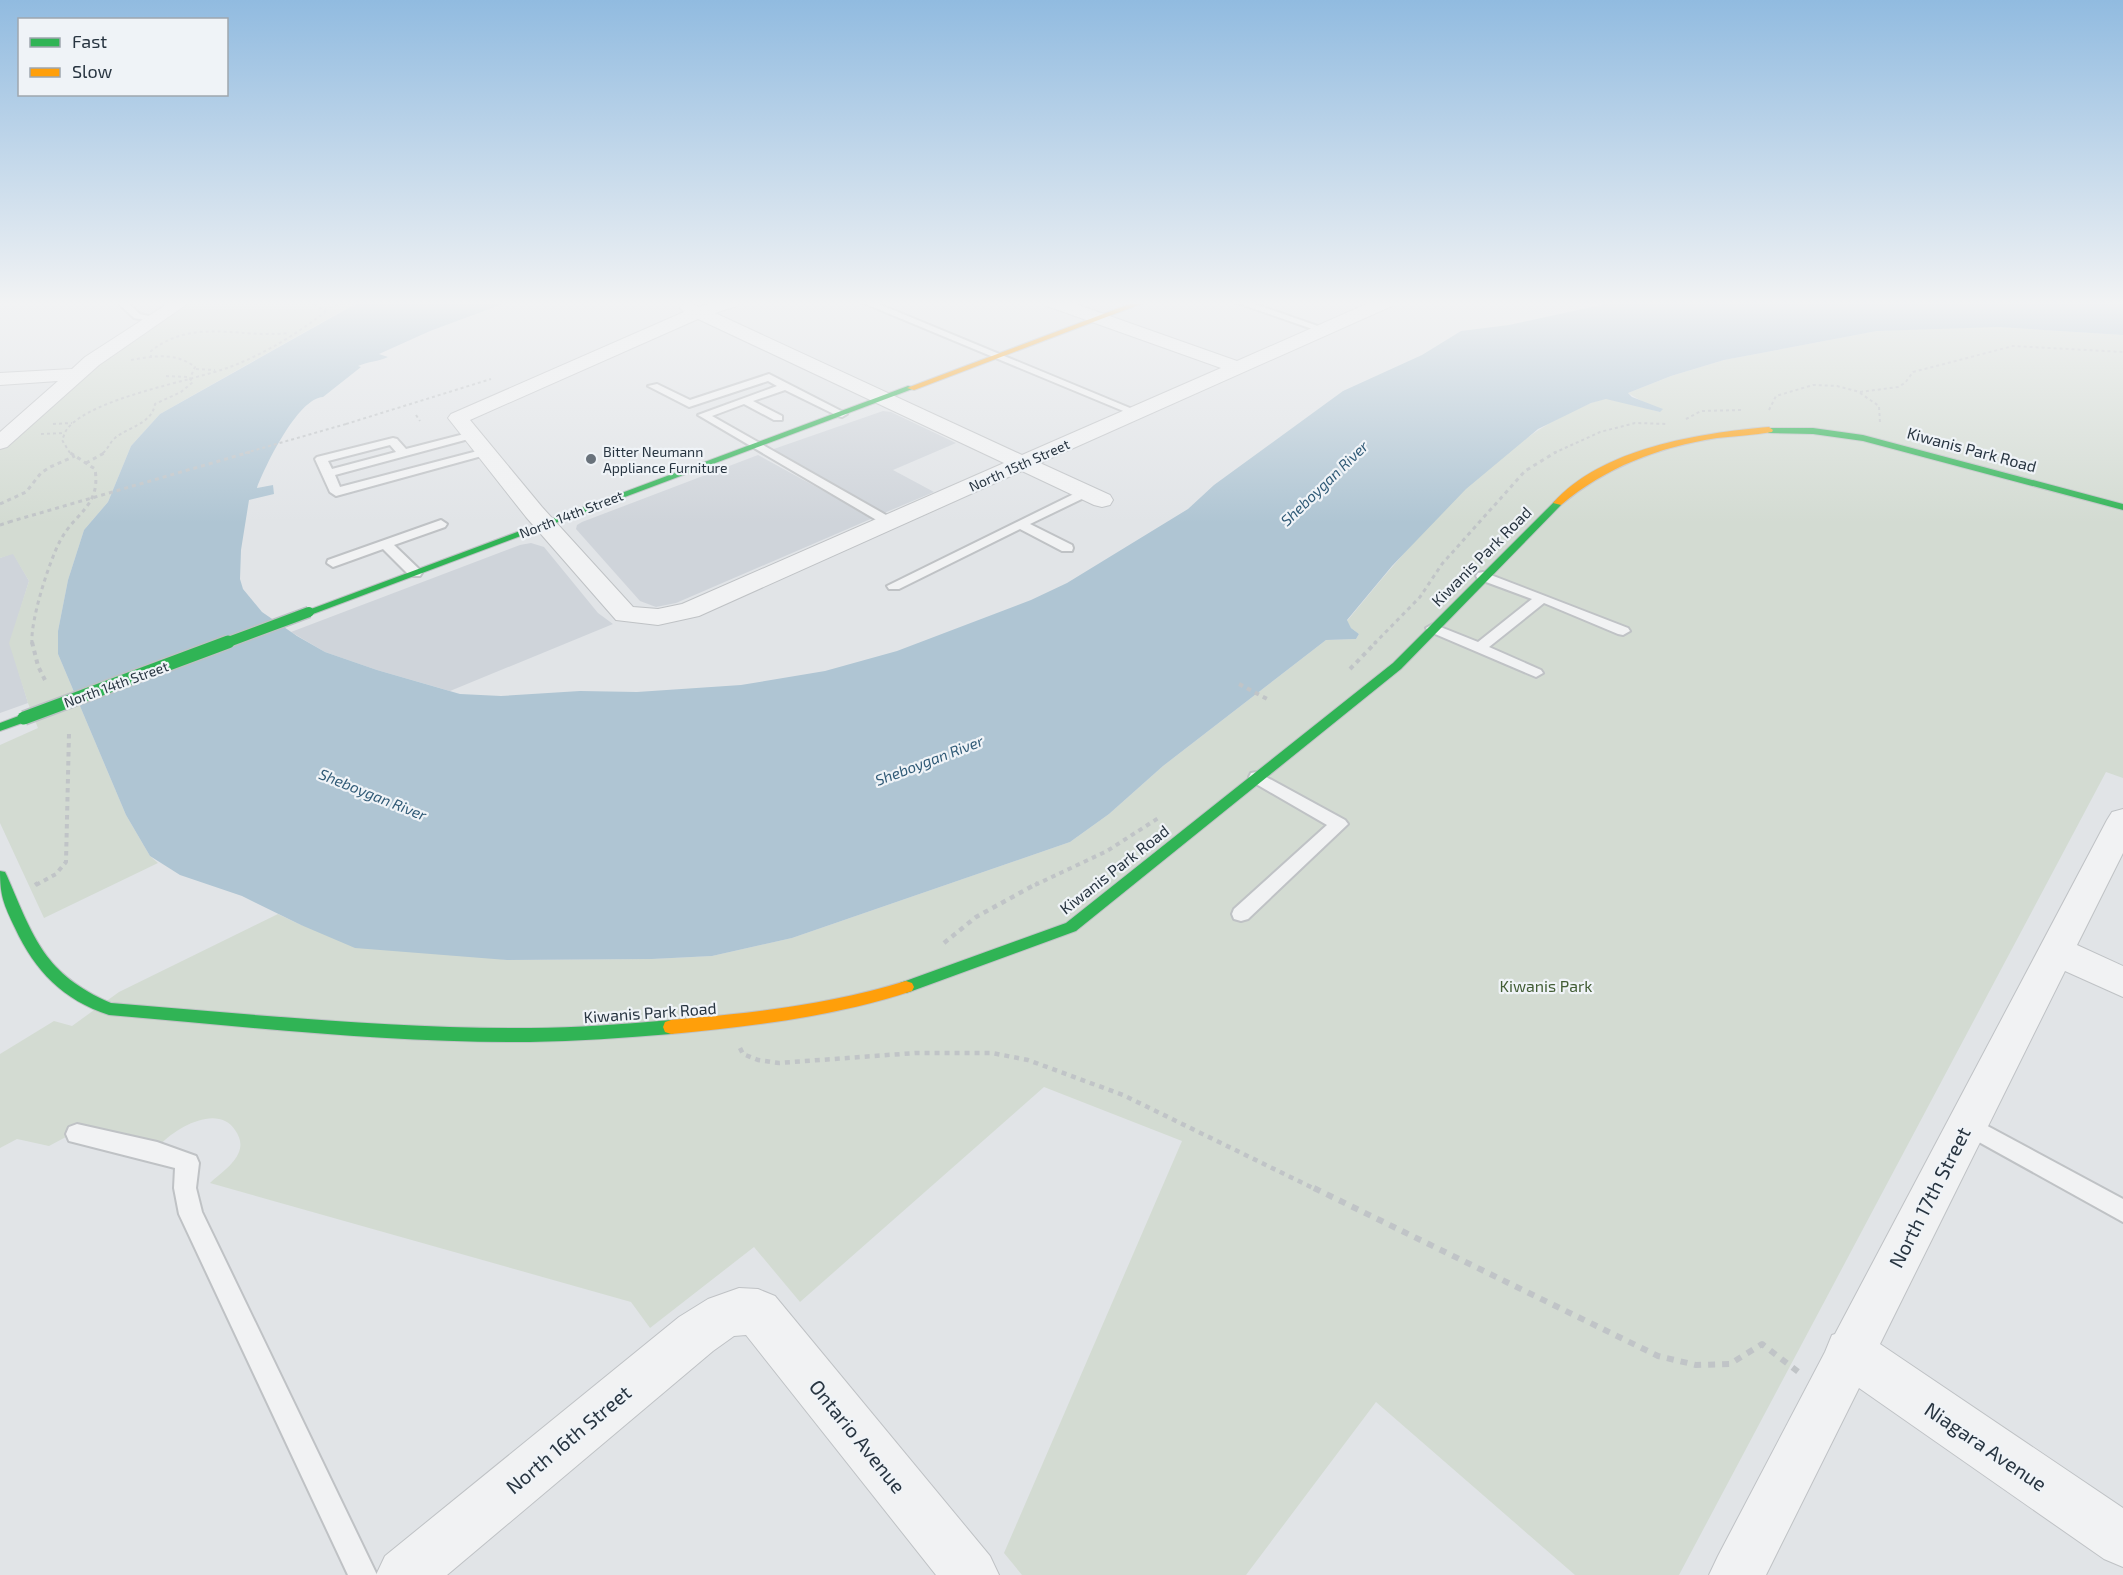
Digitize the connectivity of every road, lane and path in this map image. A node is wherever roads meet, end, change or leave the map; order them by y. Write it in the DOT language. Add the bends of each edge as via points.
graph roads {
  1 [pos="55,376"];
  2 [pos="76,376"];
  3 [pos="166,376"];
  4 [pos="193,376"];
  5 [pos="203,376"];
  6 [pos="581,376"];
  7 [pos="836,376"];
  8 [pos="946,376"];
  9 [pos="1046,376"];
  10 [pos="1222,376"];
  11 [pos="0,379"];
  12 [pos="191,379"];
  13 [pos="491,379"];
  14 [pos="653,386"];
  15 [pos="786,386"];
  16 [pos="1860,392"];
  17 [pos="885,398"];
  18 [pos="744,400"];
  19 [pos="1137,413"];
  20 [pos="842,414"];
  21 [pos="416,415"];
  22 [pos="778,418"];
  23 [pos="420,421"];
  24 [pos="472,435"];
  25 [pos="0,443"];
  26 [pos="1887,443"];
  27 [pos="756,445"];
  28 [pos="76,456"];
  29 [pos="86,463"];
  30 [pos="1023,463"];
  31 [pos="1094,496"];
  32 [pos="0,504"];
  33 [pos="2123,507"];
  34 [pos="889,522"];
  35 [pos="441,524"];
  36 [pos="545,524"];
  37 [pos="1020,524"];
  38 [pos="0,525"];
  39 [pos="385,544"];
  40 [pos="1067,548"];
  41 [pos="333,563"];
  42 [pos="415,573"];
  43 [pos="1483,576"];
  44 [pos="894,586"];
  45 [pos="1542,598"];
  46 [pos="1433,628"];
  47 [pos="1623,631"];
  48 [pos="1479,648"];
  49 [pos="1536,673"];
  50 [pos="1239,684"];
  51 [pos="48,685"];
  52 [pos="1269,700"];
  53 [pos="0,727"];
  54 [pos="69,731"];
  55 [pos="1257,777"];
  56 [pos="2123,820"];
  57 [pos="0,876"];
  58 [pos="9,897"];
  59 [pos="1241,914"];
  60 [pos="2056,951"];
  61 [pos="2123,982"];
  62 [pos="729,1022"];
  63 [pos="1967,1124"];
  64 [pos="77,1134"];
  65 [pos="2123,1211"];
  66 [pos="738,1310"];
  67 [pos="1838,1374"];
  68 [pos="2123,1540"];
  69 [pos="363,1575"];
  70 [pos="404,1575"];
  71 [pos="971,1575"];
  72 [pos="1737,1575"];
  1 -- 11 [label="street"];
  2 -- 25 [label="street"];
  3 -- 12 [label="path"];
  4 -- 12 [label="path"];
  5 -- 12 [label="path"];
  6 -- 24 [label="street"];
  7 -- 17 [label="street"];
  8 -- 17 [label="street, North 14th Street"];
  9 -- 19 [label="lane"];
  10 -- 19 [label="street, North 15th Street"];
  12 -- 28 [label="path" via="115,402 73,423 62,440 65,450"];
  12 -- 29 [label="path" via="190,386 155,404 154,410 135,428"];
  13 -- 38 [label="path, bridge"];
  14 -- 15 [label="lane" via="689,405 769,377"];
  15 -- 18 [label="lane"];
  15 -- 20 [label="lane"];
  16 -- 26 [label="path" via="1879,406"];
  17 -- 20 [label="street, North 14th Street"];
  17 -- 30 [label="street"];
  18 -- 22 [label="lane"];
  18 -- 27 [label="lane" via="703,415"];
  19 -- 30 [label="street, North 15th Street"];
  20 -- 27 [label="street, North 14th Street"];
  21 -- 23 [label="path"];
  24 -- 24 [label="lane" via="336,492 328,474 404,453"];
  24 -- 36 [label="street"];
  26 -- 33 [label="street, Kiwanis Park Road"];
  26 -- 43 [label="street, Kiwanis Park Road" via="1817,431 1747,430 1699,438 1637,456 1570,490"];
  27 -- 34 [label="lane"];
  27 -- 36 [label="street, North 14th Street"];
  28 -- 29 [label="path"];
  28 -- 32 [label="path" via="50,466 27,492"];
  29 -- 51 [label="path" via="95,469 99,484 92,501 62,539 31,624 35,659"];
  30 -- 31 [label="street"];
  30 -- 34 [label="street, North 15th Street"];
  31 -- 37 [label="lane"];
  34 -- 36 [label="street, North 15th Street" via="686,612 648,617 620,611"];
  35 -- 39 [label="lane"];
  36 -- 42 [label="street, North 14th Street"];
  37 -- 40 [label="lane"];
  37 -- 44 [label="lane"];
  39 -- 41 [label="lane"];
  39 -- 42 [label="lane"];
  42 -- 53 [label="street, North 14th Street, bridge"];
  43 -- 45 [label="lane"];
  43 -- 46 [label="street, Kiwanis Park Road"];
  45 -- 47 [label="lane"];
  45 -- 48 [label="lane"];
  46 -- 48 [label="lane"];
  46 -- 55 [label="street, Kiwanis Park Road" via="1396,666"];
  48 -- 49 [label="lane"];
  50 -- 52 [label="path"];
  54 -- 58 [label="path" via="66,862 56,874"];
  55 -- 59 [label="lane" via="1339,824"];
  55 -- 62 [label="street, Kiwanis Park Road" via="1071,927 876,998"];
  56 -- 60 [label="street, North 17th Street"];
  57 -- 58 [label="street"];
  58 -- 62 [label="street, Kiwanis Park Road" via="52,978 74,995 109,1009 478,1036 620,1033"];
  60 -- 61 [label="street"];
  60 -- 63 [label="street, North 17th Street"];
  62 -- 67 [label="path" via="743,1054 779,1063 915,1053 992,1053 1028,1060 1123,1095 1658,1356 1696,1365 1730,1364 1762,1344"];
  63 -- 65 [label="lane"];
  63 -- 67 [label="street, North 17th Street"];
  64 -- 69 [label="lane" via="188,1163 185,1191 191,1214"];
  66 -- 70 [label="street, North 16th Street" via="696,1334"];
  66 -- 71 [label="street, Ontario Avenue" via="758,1312"];
  67 -- 68 [label="street, Niagara Avenue"];
  67 -- 72 [label="street, North 17th Street"];
}
